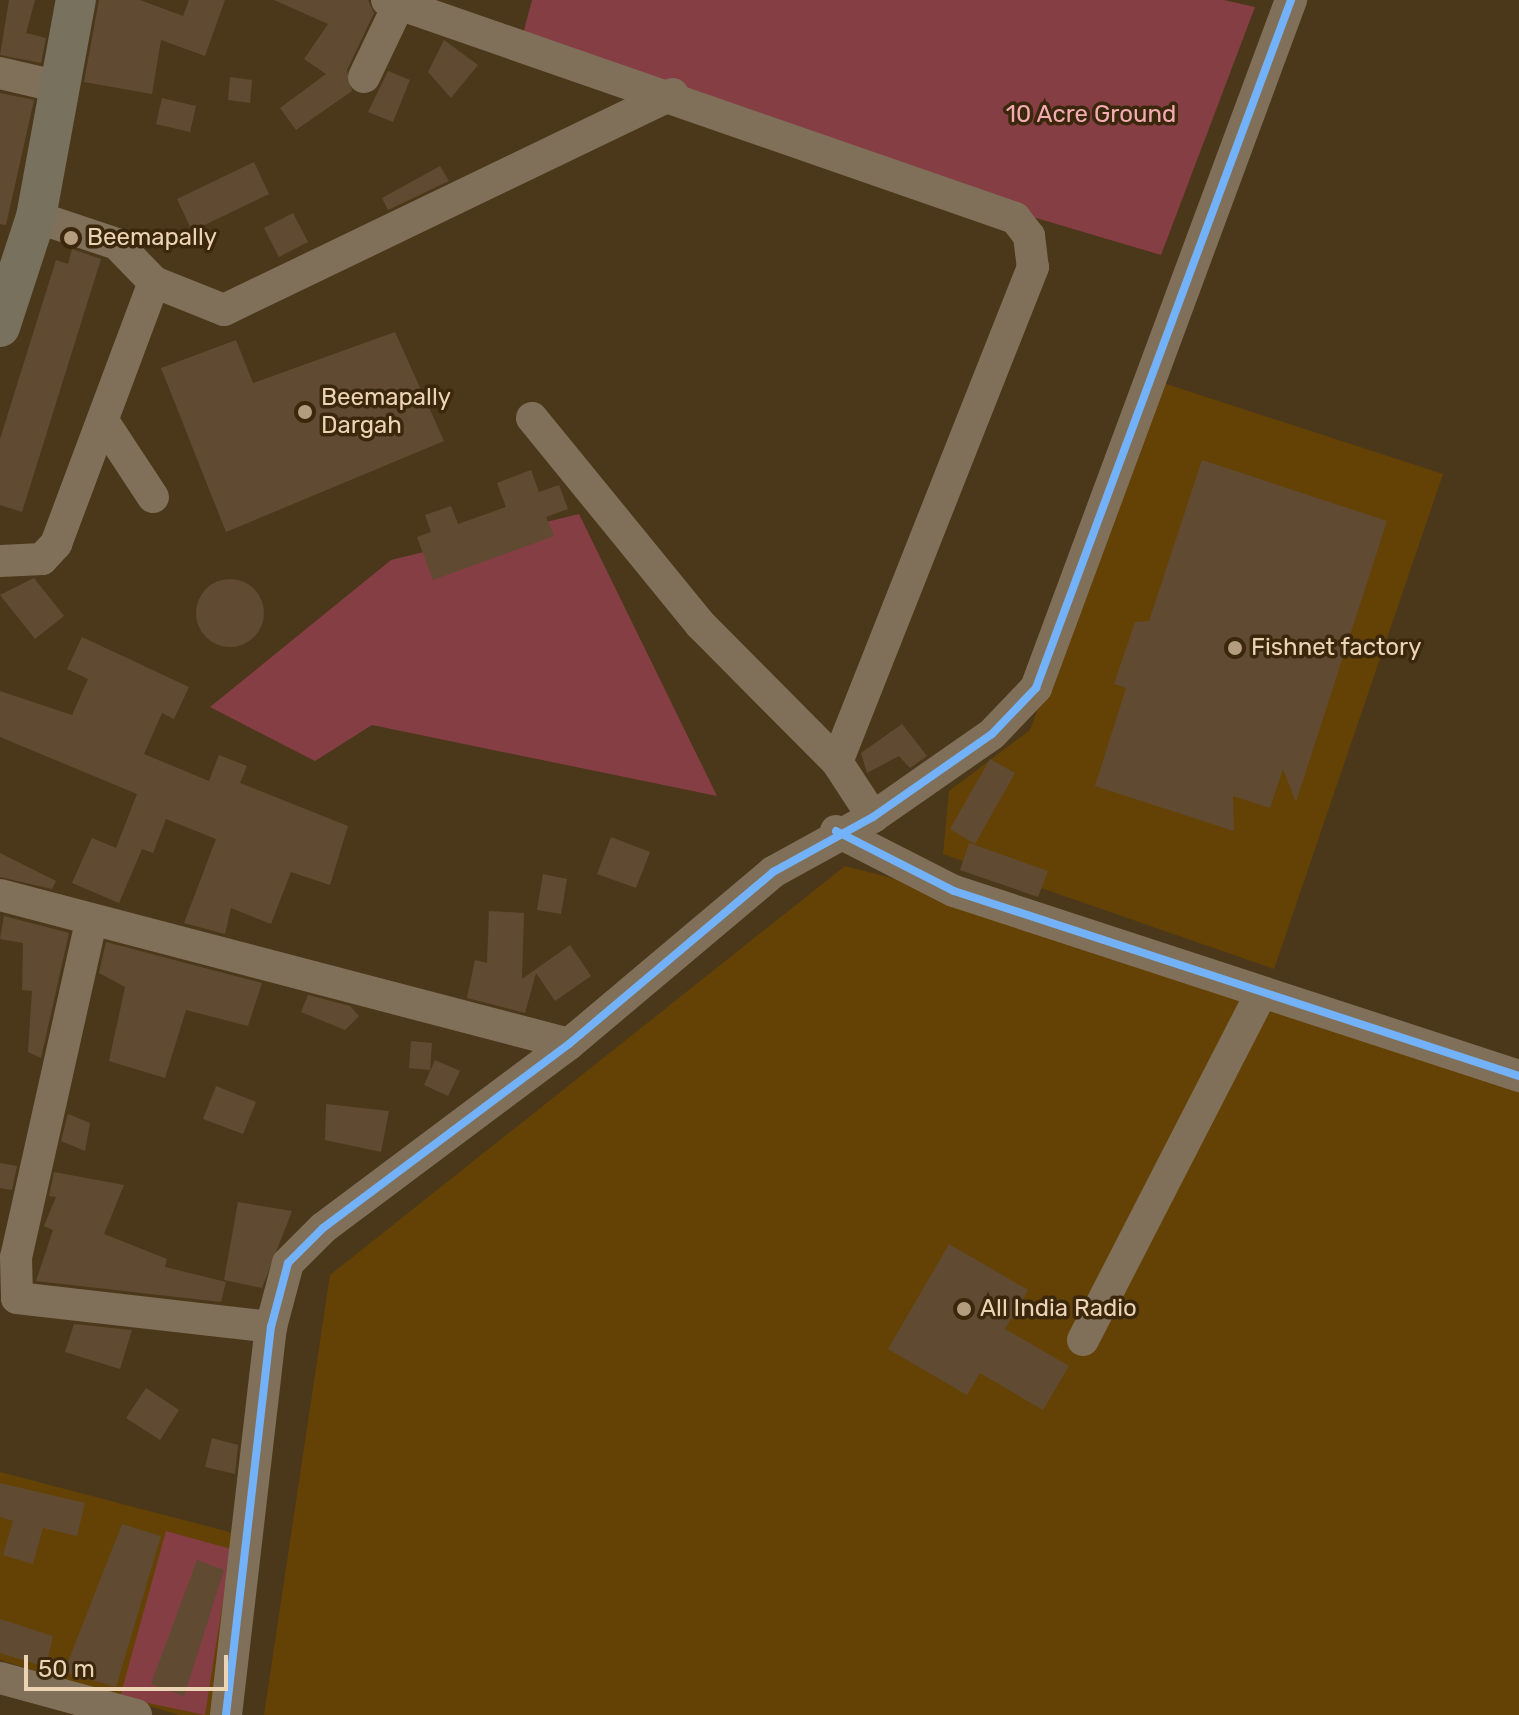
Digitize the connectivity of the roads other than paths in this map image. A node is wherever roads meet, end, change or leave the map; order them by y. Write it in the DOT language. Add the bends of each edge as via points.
graph roads {
  1 [pos="76,0"];
  2 [pos="1291,0"];
  3 [pos="393,2"];
  4 [pos="0,73"];
  5 [pos="364,77"];
  6 [pos="60,87"];
  7 [pos="673,94"];
  8 [pos="36,217"];
  9 [pos="154,282"];
  10 [pos="0,327"];
  11 [pos="532,418"];
  12 [pos="103,421"];
  13 [pos="153,497"];
  14 [pos="0,561"];
  15 [pos="837,762"];
  16 [pos="873,817"];
  17 [pos="836,831"];
  18 [pos="0,895"];
  19 [pos="91,922"];
  20 [pos="1260,996"];
  21 [pos="569,1044"];
  22 [pos="1519,1076"];
  23 [pos="8,1297"];
  24 [pos="271,1327"];
  25 [pos="1083,1340"];
  26 [pos="0,1678"];
  27 [pos="136,1715"];
  28 [pos="226,1715"];
  1 -- 6 [label="main road"];
  2 -- 16 [label="street" via="1036,688 992,734"];
  3 -- 5 [label="street"];
  3 -- 7 [label="street"];
  4 -- 6 [label="street"];
  6 -- 8 [label="main road"];
  7 -- 9 [label="street" via="224,310"];
  7 -- 15 [label="street" via="1015,218 1033,251 1026,287"];
  8 -- 9 [label="street" via="117,244"];
  8 -- 10 [label="main road"];
  9 -- 12 [label="street"];
  11 -- 15 [label="street" via="701,625"];
  12 -- 13 [label="street"];
  12 -- 14 [label="street" via="56,544 42,559"];
  15 -- 16 [label="street"];
  16 -- 17 [label="street"];
  17 -- 20 [label="street" via="954,891"];
  17 -- 21 [label="street" via="773,872"];
  18 -- 19 [label="street"];
  19 -- 21 [label="street"];
  19 -- 23 [label="street"];
  20 -- 22 [label="street"];
  20 -- 25 [label="street"];
  21 -- 24 [label="street" via="323,1228 288,1263"];
  23 -- 24 [label="street"];
  24 -- 28 [label="street"];
  26 -- 27 [label="street"];
}
